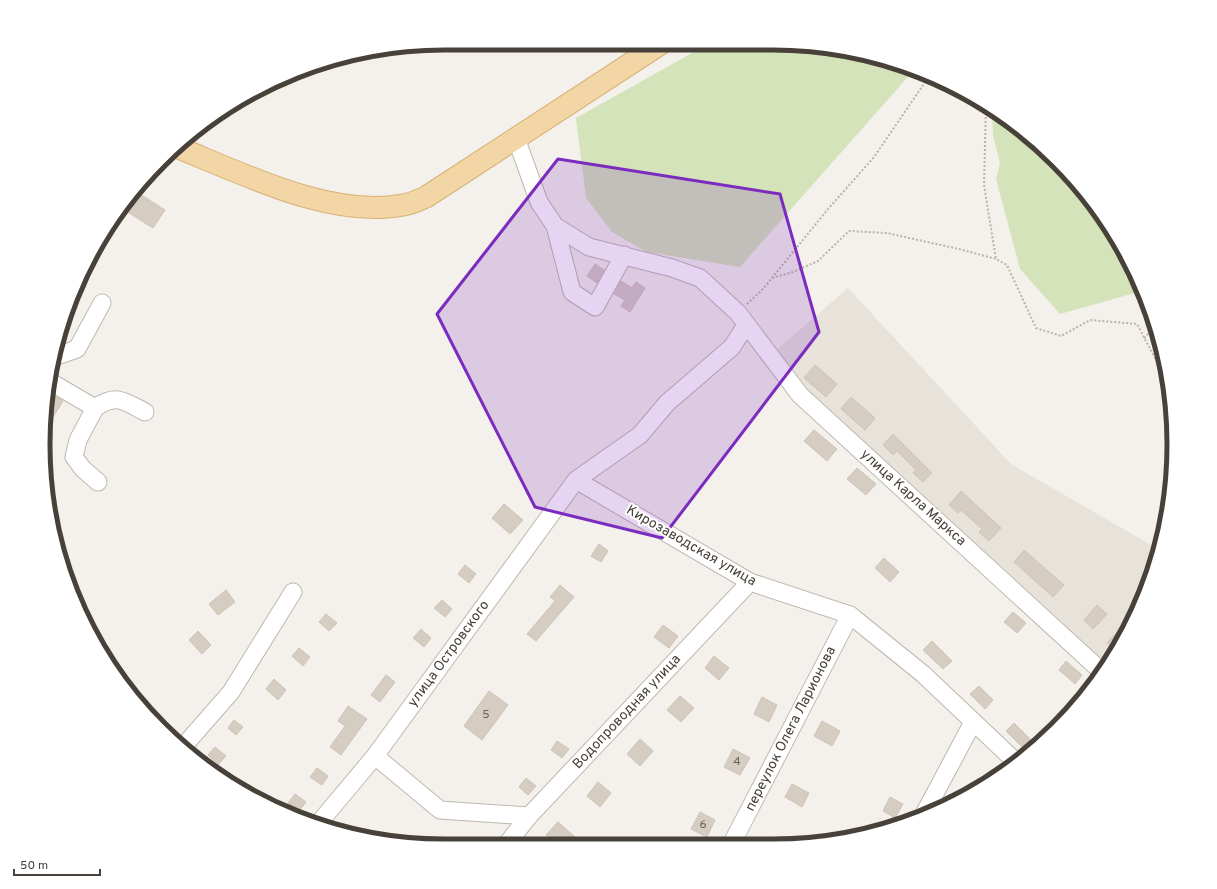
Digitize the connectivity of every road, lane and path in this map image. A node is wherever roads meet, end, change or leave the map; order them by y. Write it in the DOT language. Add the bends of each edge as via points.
graph roads {
  1 [pos="651,50"];
  2 [pos="926,81"];
  3 [pos="986,112"];
  4 [pos="516,138"];
  5 [pos="183,149"];
  6 [pos="555,226"];
  7 [pos="624,255"];
  8 [pos="996,259"];
  9 [pos="772,278"];
  10 [pos="102,303"];
  11 [pos="742,319"];
  12 [pos="1150,332"];
  13 [pos="1144,338"];
  14 [pos="61,355"];
  15 [pos="1158,365"];
  16 [pos="55,384"];
  17 [pos="95,408"];
  18 [pos="145,412"];
  19 [pos="576,480"];
  20 [pos="98,482"];
  21 [pos="750,582"];
  22 [pos="292,592"];
  23 [pos="850,615"];
  24 [pos="1098,668"];
  25 [pos="973,722"];
  26 [pos="186,743"];
  27 [pos="375,756"];
  28 [pos="1012,758"];
  29 [pos="928,807"];
  30 [pos="529,816"];
  31 [pos="322,819"];
  32 [pos="511,839"];
  33 [pos="734,839"];
  1 -- 4 [label="main road"];
  2 -- 9 [label="path" via="874,157"];
  3 -- 8 [label="path" via="984,185"];
  4 -- 5 [label="main road" via="426,197 403,205 367,208 337,204 304,195"];
  4 -- 6 [label="street" via="539,202"];
  6 -- 7 [label="street, улица Карла Маркса" via="589,247"];
  6 -- 7 [label="street" via="572,292 595,308"];
  7 -- 11 [label="street, улица Карла Маркса" via="700,278"];
  8 -- 9 [label="path" via="887,233 849,231 818,262"];
  8 -- 13 [label="path" via="1007,265 1036,328 1061,336 1090,320 1137,324"];
  9 -- 11 [label="path"];
  10 -- 14 [label="street" via="77,349"];
  11 -- 19 [label="street, улица Островского" via="732,347 667,402 640,435"];
  11 -- 24 [label="street, улица Карла Маркса" via="800,395"];
  12 -- 13 [label="path"];
  13 -- 15 [label="path"];
  16 -- 17 [label="street"];
  17 -- 18 [label="street" via="106,400 125,401"];
  17 -- 20 [label="street" via="78,440 74,457"];
  19 -- 21 [label="street, Кирозаводская улица"];
  19 -- 27 [label="street, улица Островского"];
  21 -- 23 [label="street, Кирозаводская улица"];
  21 -- 30 [label="street, Водопроводная улица"];
  22 -- 26 [label="street" via="231,692"];
  23 -- 25 [label="street, Кирозаводская улица" via="923,674"];
  23 -- 33 [label="street, переулок Олега Ларионова"];
  25 -- 28 [label="street, Кирозаводская улица"];
  25 -- 29 [label="street"];
  27 -- 30 [label="street" via="440,810"];
  27 -- 31 [label="street, улица Островского"];
  30 -- 32 [label="street, Водопроводная улица"];
}
